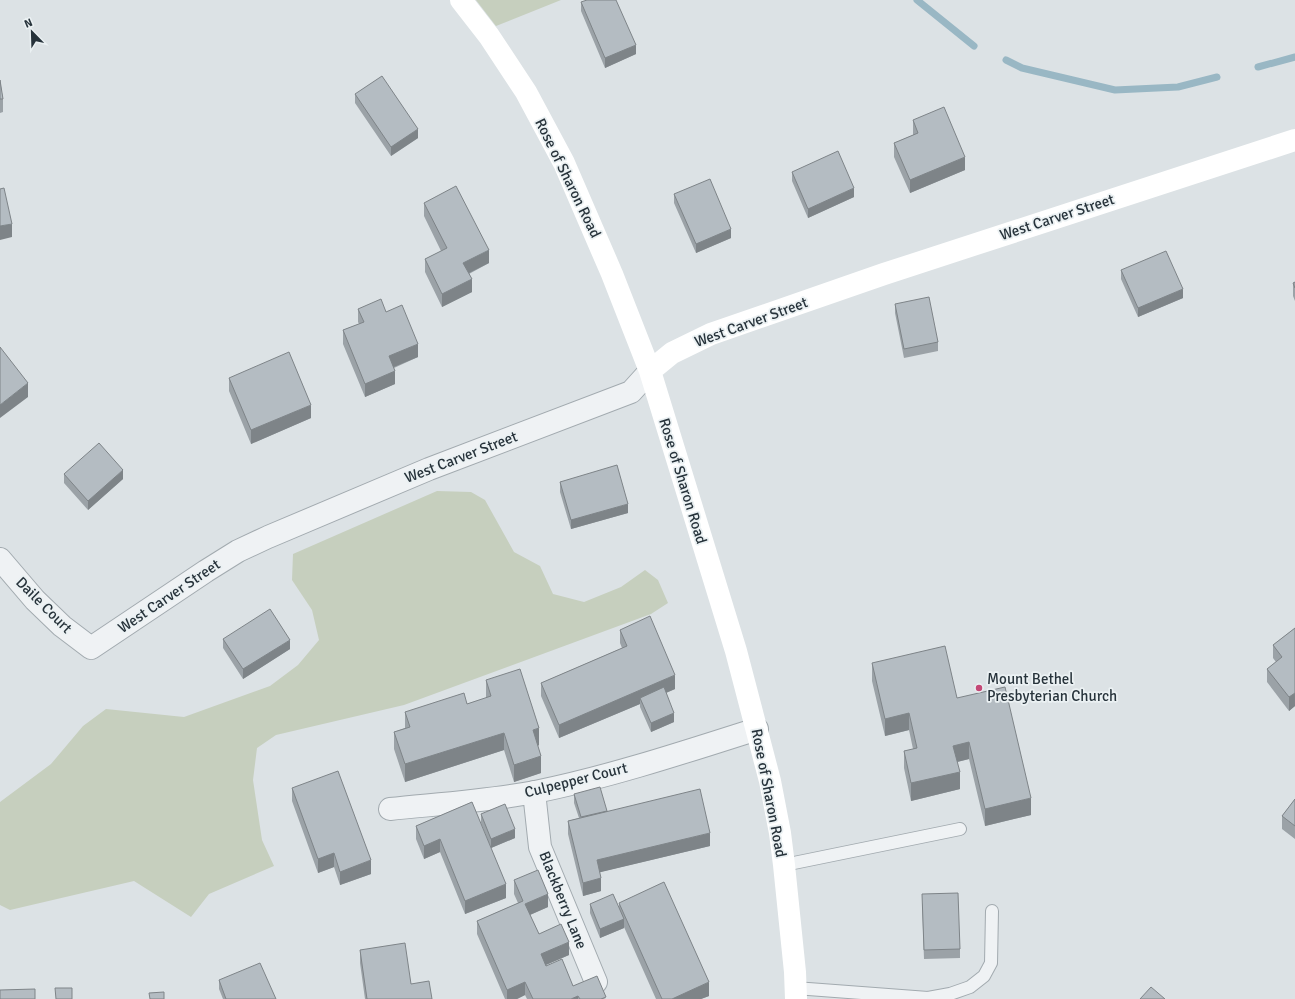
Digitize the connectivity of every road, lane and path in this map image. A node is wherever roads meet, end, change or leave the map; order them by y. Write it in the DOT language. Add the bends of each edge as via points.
graph roads {
  1 [pos="462,0"];
  2 [pos="1295,140"];
  3 [pos="650,371"];
  4 [pos="0,560"];
  5 [pos="91,648"];
  6 [pos="757,729"];
  7 [pos="534,792"];
  8 [pos="390,809"];
  9 [pos="960,829"];
  10 [pos="784,865"];
  11 [pos="992,911"];
  12 [pos="596,982"];
  13 [pos="795,994"];
  1 -- 3 [label="street, Rose of Sharon Road" via="526,92 564,163"];
  2 -- 3 [label="street, West Carver Street" via="891,272 711,334 672,353"];
  3 -- 5 [label="street, West Carver Street" via="631,392 429,469 238,551"];
  3 -- 6 [label="street, Rose of Sharon Road" via="736,651"];
  4 -- 5 [label="street, Daile Court" via="35,600 62,626"];
  6 -- 7 [label="street, Culpepper Court" via="593,778"];
  6 -- 10 [label="street, Rose of Sharon Road" via="770,781"];
  7 -- 8 [label="street, Culpepper Court"];
  7 -- 12 [label="street, Blackberry Lane" via="540,847"];
  9 -- 10 [label="lane"];
  10 -- 13 [label="street, Rose of Sharon Road"];
  11 -- 13 [label="lane" via="991,963 984,976 970,987 928,998"];
}
